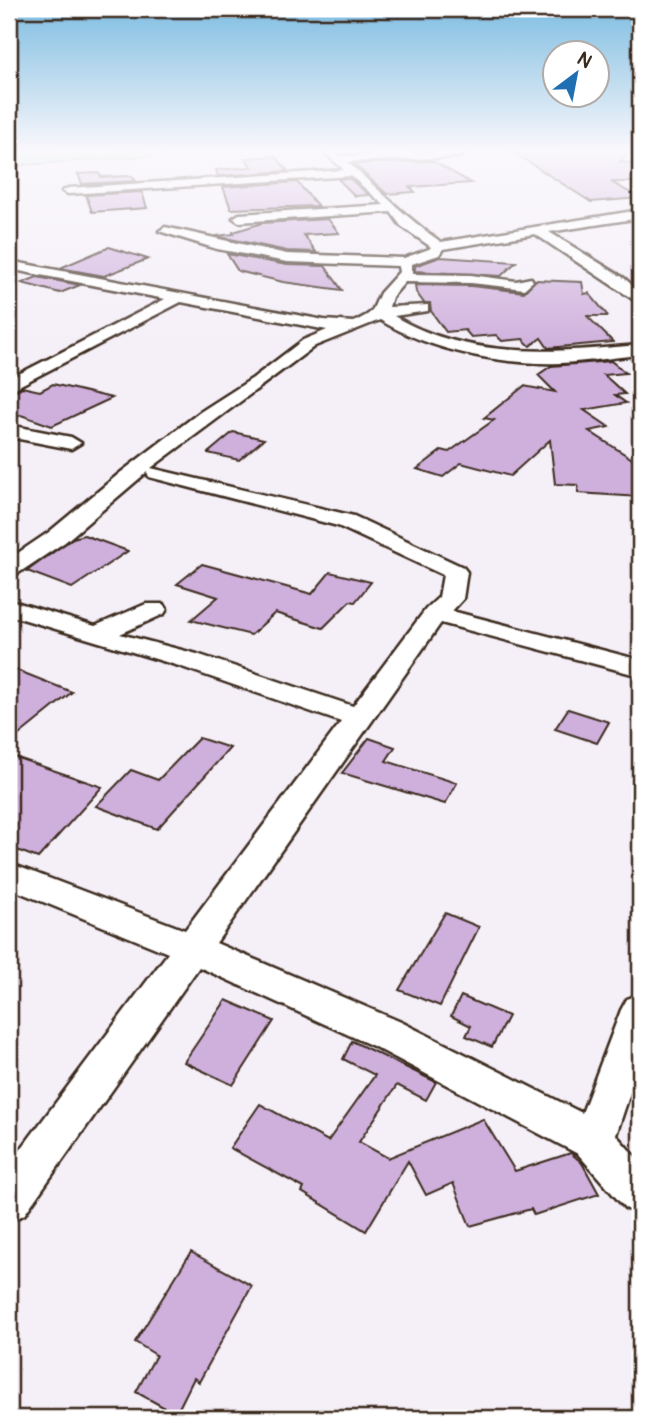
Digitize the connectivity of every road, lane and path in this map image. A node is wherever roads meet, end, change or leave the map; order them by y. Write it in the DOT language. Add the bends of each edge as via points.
graph roads {
  1 [pos="261,217"];
  2 [pos="400,217"];
  3 [pos="623,217"];
  4 [pos="239,218"];
  5 [pos="165,230"];
  6 [pos="537,230"];
  7 [pos="439,246"];
  8 [pos="405,262"];
  9 [pos="9,265"];
  10 [pos="402,278"];
  11 [pos="640,279"];
  12 [pos="526,281"];
  13 [pos="619,281"];
  14 [pos="176,299"];
  15 [pos="640,300"];
  16 [pos="423,308"];
  17 [pos="379,313"];
  18 [pos="356,326"];
  19 [pos="397,327"];
  20 [pos="640,349"];
  21 [pos="9,386"];
  22 [pos="9,431"];
  23 [pos="71,443"];
  24 [pos="156,473"];
  25 [pos="46,515"];
  26 [pos="57,537"];
  27 [pos="9,569"];
  28 [pos="9,607"];
  29 [pos="155,609"];
  30 [pos="435,614"];
  31 [pos="96,635"];
  32 [pos="640,668"];
  33 [pos="359,718"];
  34 [pos="9,874"];
  35 [pos="192,948"];
  36 [pos="640,1010"];
  37 [pos="640,1021"];
  38 [pos="593,1140"];
  39 [pos="640,1193"];
  40 [pos="9,1200"];
  1 -- 4 [label="street"];
  2 -- 7 [label="street"];
  3 -- 6 [label="street"];
  5 -- 8 [label="street" via="287,258"];
  6 -- 7 [label="street"];
  6 -- 13 [label="street"];
  7 -- 8 [label="street"];
  8 -- 10 [label="street"];
  9 -- 14 [label="street"];
  10 -- 12 [label="street" via="471,279 519,286"];
  10 -- 17 [label="street" via="385,296"];
  11 -- 13 [label="street"];
  13 -- 15 [label="street"];
  14 -- 18 [label="street"];
  14 -- 21 [label="street"];
  16 -- 17 [label="street"];
  17 -- 18 [label="street"];
  17 -- 19 [label="street"];
  18 -- 19 [label="street"];
  18 -- 26 [label="street" via="309,343 127,477"];
  19 -- 20 [label="street" via="438,340 526,356 561,358"];
  22 -- 23 [label="street"];
  24 -- 30 [label="street" via="346,521 455,572 451,599"];
  25 -- 26 [label="street"];
  26 -- 27 [label="street"];
  28 -- 31 [label="street"];
  29 -- 31 [label="street"];
  30 -- 32 [label="street"];
  30 -- 33 [label="street"];
  31 -- 33 [label="street" via="188,660"];
  33 -- 35 [label="street"];
  34 -- 35 [label="street"];
  35 -- 38 [label="street" via="387,1034"];
  35 -- 40 [label="street"];
  36 -- 38 [label="street"];
  37 -- 38 [label="street"];
  38 -- 39 [label="street"];
}
